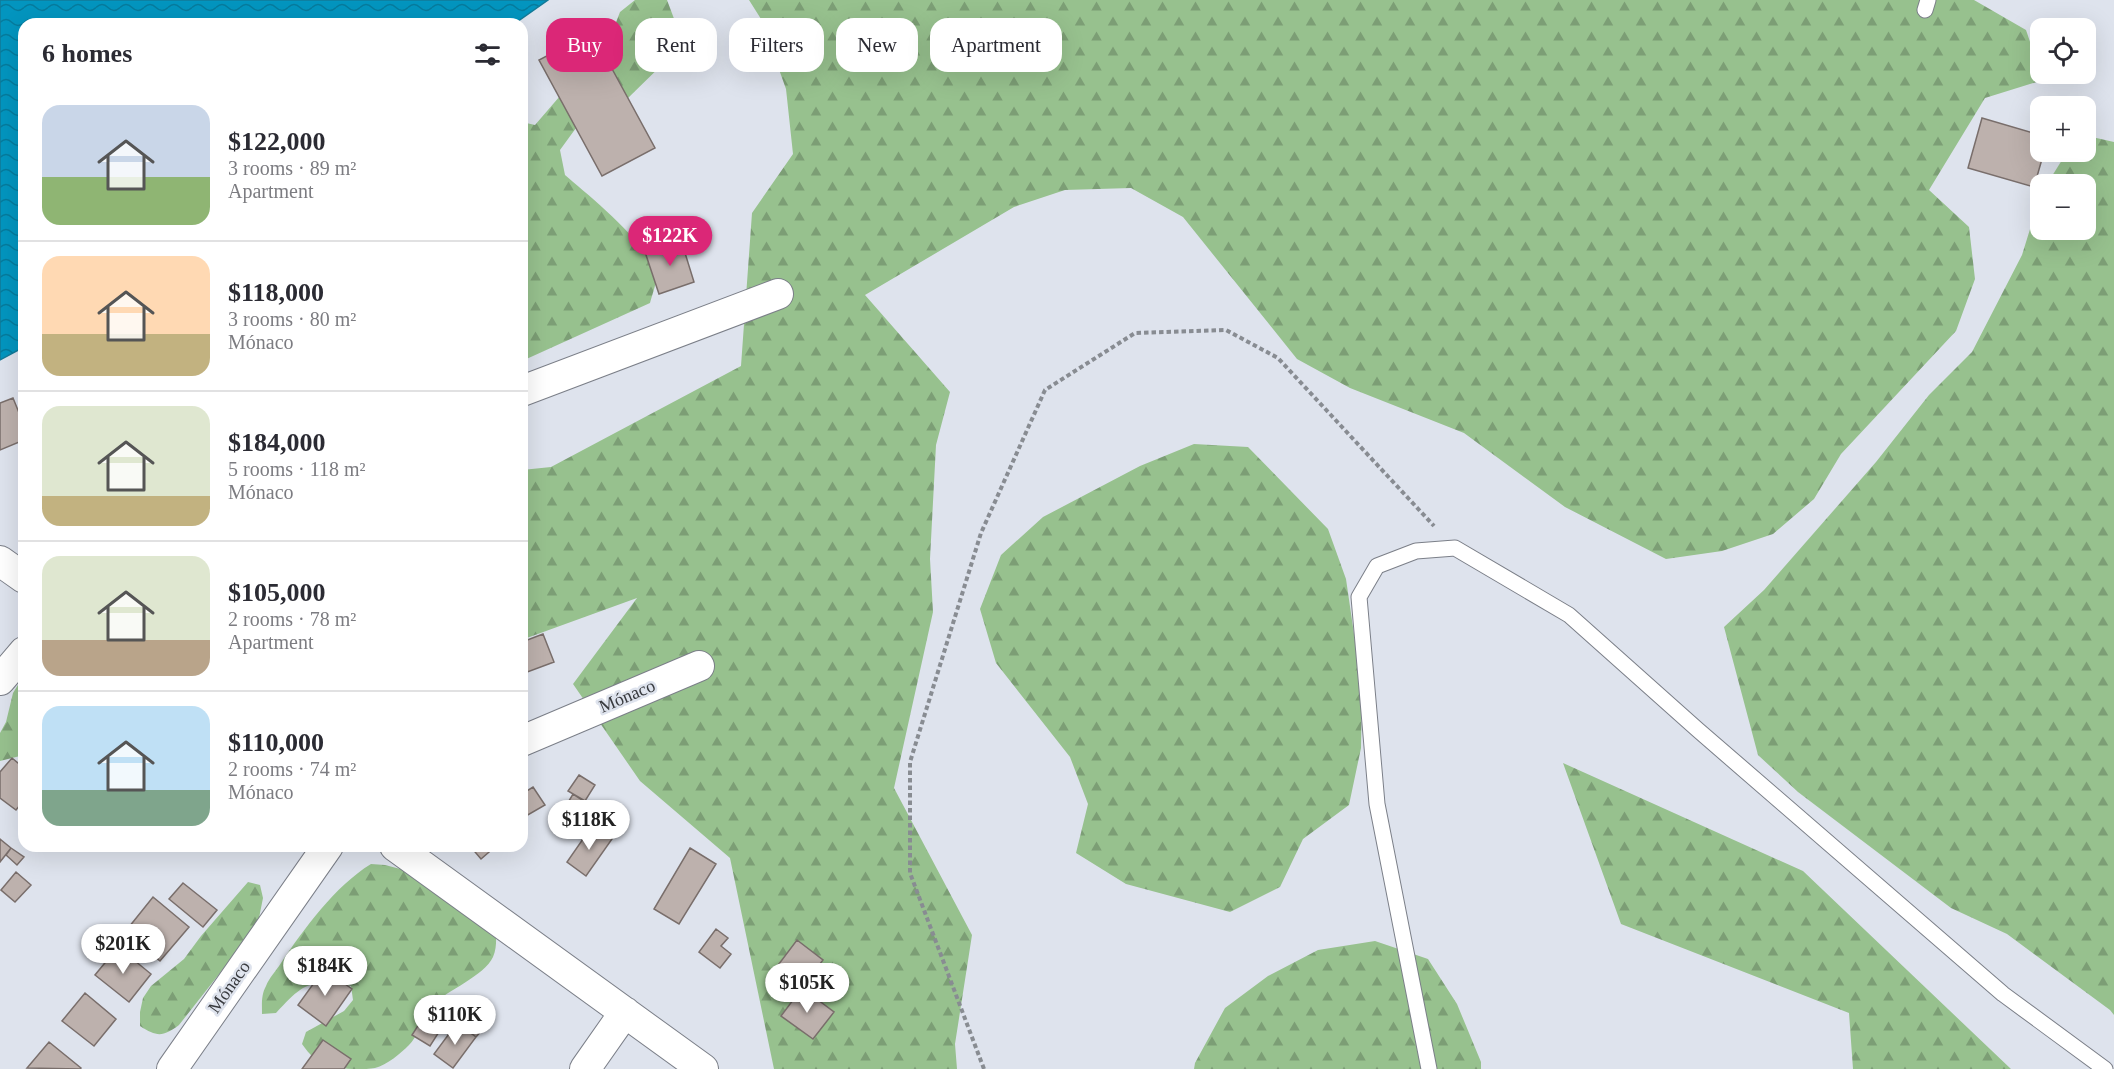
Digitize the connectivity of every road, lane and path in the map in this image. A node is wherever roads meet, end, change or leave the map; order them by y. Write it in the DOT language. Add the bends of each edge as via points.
graph roads {
  1 [pos="778,294"];
  2 [pos="528,389"];
  3 [pos="1455,548"];
  4 [pos="0,561"];
  5 [pos="18,574"];
  6 [pos="18,659"];
  7 [pos="699,666"];
  8 [pos="0,680"];
  9 [pos="528,738"];
  10 [pos="324,852"];
  11 [pos="403,852"];
  12 [pos="625,1012"];
  13 [pos="172,1069"];
  14 [pos="585,1069"];
  15 [pos="703,1069"];
  16 [pos="984,1069"];
  17 [pos="1429,1069"];
  18 [pos="2105,1069"];
  1 -- 2 [label="street"];
  3 -- 16 [label="path" via="1278,358 1226,330 1135,333 1045,390 981,533 910,762 910,873"];
  3 -- 17 [label="lane" via="1416,551 1377,566 1359,597 1377,804"];
  3 -- 18 [label="lane" via="1569,615 2003,994"];
  4 -- 5 [label="street"];
  6 -- 8 [label="street"];
  7 -- 9 [label="street, Mónaco"];
  10 -- 13 [label="street, Mónaco"];
  11 -- 12 [label="street"];
  12 -- 14 [label="street"];
  12 -- 15 [label="street"];
}
